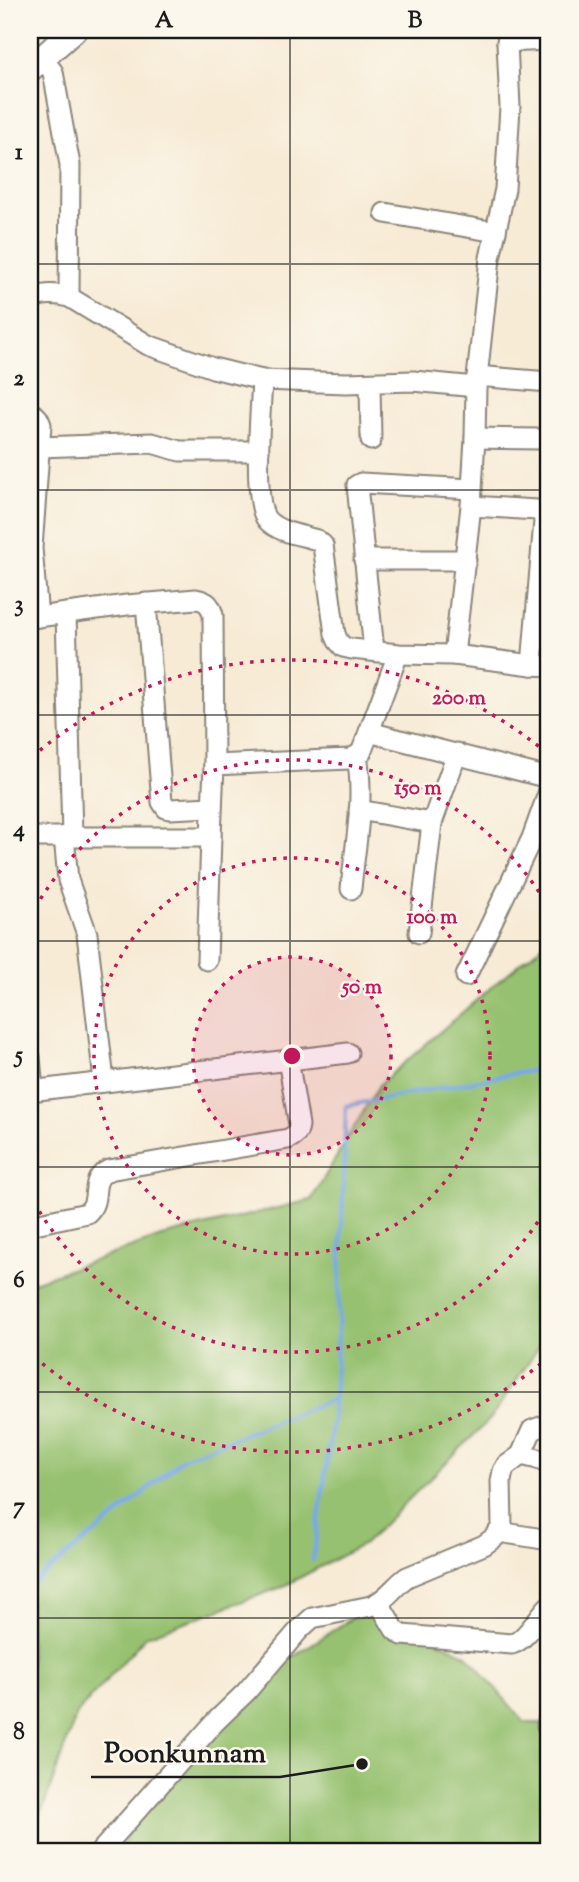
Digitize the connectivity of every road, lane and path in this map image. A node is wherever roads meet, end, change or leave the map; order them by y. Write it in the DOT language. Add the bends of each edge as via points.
graph roads {
  1 [pos="54,30"];
  2 [pos="74,30"];
  3 [pos="508,36"];
  4 [pos="549,40"];
  5 [pos="34,59"];
  6 [pos="385,213"];
  7 [pos="496,232"];
  8 [pos="69,297"];
  9 [pos="30,298"];
  10 [pos="262,380"];
  11 [pos="476,381"];
  12 [pos="549,382"];
  13 [pos="370,383"];
  14 [pos="30,414"];
  15 [pos="475,438"];
  16 [pos="541,439"];
  17 [pos="371,440"];
  18 [pos="39,447"];
  19 [pos="259,451"];
  20 [pos="472,498"];
  21 [pos="364,560"];
  22 [pos="466,560"];
  23 [pos="146,603"];
  24 [pos="66,613"];
  25 [pos="34,617"];
  26 [pos="373,651"];
  27 [pos="398,654"];
  28 [pos="454,655"];
  29 [pos="541,666"];
  30 [pos="369,732"];
  31 [pos="457,753"];
  32 [pos="357,756"];
  33 [pos="214,765"];
  34 [pos="549,789"];
  35 [pos="212,807"];
  36 [pos="359,810"];
  37 [pos="432,823"];
  38 [pos="68,836"];
  39 [pos="30,837"];
  40 [pos="211,837"];
  41 [pos="351,889"];
  42 [pos="419,933"];
  43 [pos="207,960"];
  44 [pos="466,976"];
  45 [pos="348,1053"];
  46 [pos="30,1057"];
  47 [pos="288,1059"];
  48 [pos="104,1081"];
  49 [pos="32,1091"];
  50 [pos="30,1225"];
  51 [pos="549,1424"];
  52 [pos="521,1455"];
  53 [pos="549,1464"];
  54 [pos="499,1532"];
  55 [pos="549,1540"];
  56 [pos="379,1603"];
  57 [pos="549,1606"];
  58 [pos="542,1624"];
  59 [pos="100,1852"];
  1 -- 5 [label="main road"];
  2 -- 5 [label="main road"];
  3 -- 4 [label="street"];
  3 -- 7 [label="street" via="505,189"];
  5 -- 8 [label="street" via="53,72 70,165"];
  6 -- 7 [label="street"];
  7 -- 11 [label="street"];
  8 -- 9 [label="street" via="49,294"];
  8 -- 10 [label="street" via="148,345"];
  10 -- 13 [label="street"];
  10 -- 19 [label="street"];
  11 -- 12 [label="street"];
  11 -- 13 [label="street"];
  11 -- 15 [label="street"];
  13 -- 17 [label="street"];
  14 -- 18 [label="street" via="41,425"];
  15 -- 16 [label="street"];
  15 -- 20 [label="street"];
  18 -- 19 [label="street" via="152,443 180,451"];
  18 -- 25 [label="street" via="32,548"];
  19 -- 26 [label="street" via="264,515 274,526 323,545 338,641 343,647"];
  20 -- 21 [label="street" via="359,484"];
  20 -- 22 [label="street"];
  20 -- 29 [label="street" via="543,515"];
  21 -- 22 [label="street"];
  21 -- 26 [label="street"];
  22 -- 28 [label="street"];
  23 -- 24 [label="street"];
  23 -- 33 [label="street" via="196,599 210,605"];
  23 -- 35 [label="street" via="163,806"];
  24 -- 25 [label="street"];
  24 -- 38 [label="street"];
  26 -- 27 [label="street"];
  27 -- 28 [label="street"];
  27 -- 30 [label="street"];
  28 -- 29 [label="street"];
  30 -- 31 [label="street"];
  30 -- 32 [label="street"];
  31 -- 34 [label="street" via="541,776"];
  31 -- 37 [label="street"];
  32 -- 33 [label="street"];
  32 -- 36 [label="street"];
  33 -- 35 [label="street"];
  34 -- 44 [label="street" via="532,838"];
  35 -- 40 [label="street"];
  36 -- 37 [label="street"];
  36 -- 41 [label="street"];
  37 -- 42 [label="street"];
  38 -- 39 [label="street"];
  38 -- 40 [label="street"];
  38 -- 48 [label="street" via="68,880 87,934"];
  40 -- 43 [label="street"];
  45 -- 47 [label="street"];
  46 -- 49 [label="street"];
  47 -- 48 [label="street"];
  47 -- 50 [label="street" via="299,1125 295,1136 109,1170 97,1181 95,1202 87,1213"];
  48 -- 49 [label="street"];
  51 -- 52 [label="street" via="532,1430"];
  52 -- 53 [label="street"];
  52 -- 54 [label="street" via="503,1471"];
  54 -- 55 [label="street"];
  54 -- 56 [label="street" via="484,1545 407,1577"];
  56 -- 58 [label="street" via="402,1635 512,1644"];
  56 -- 59 [label="street" via="313,1618 299,1630"];
  57 -- 58 [label="street"];
}
